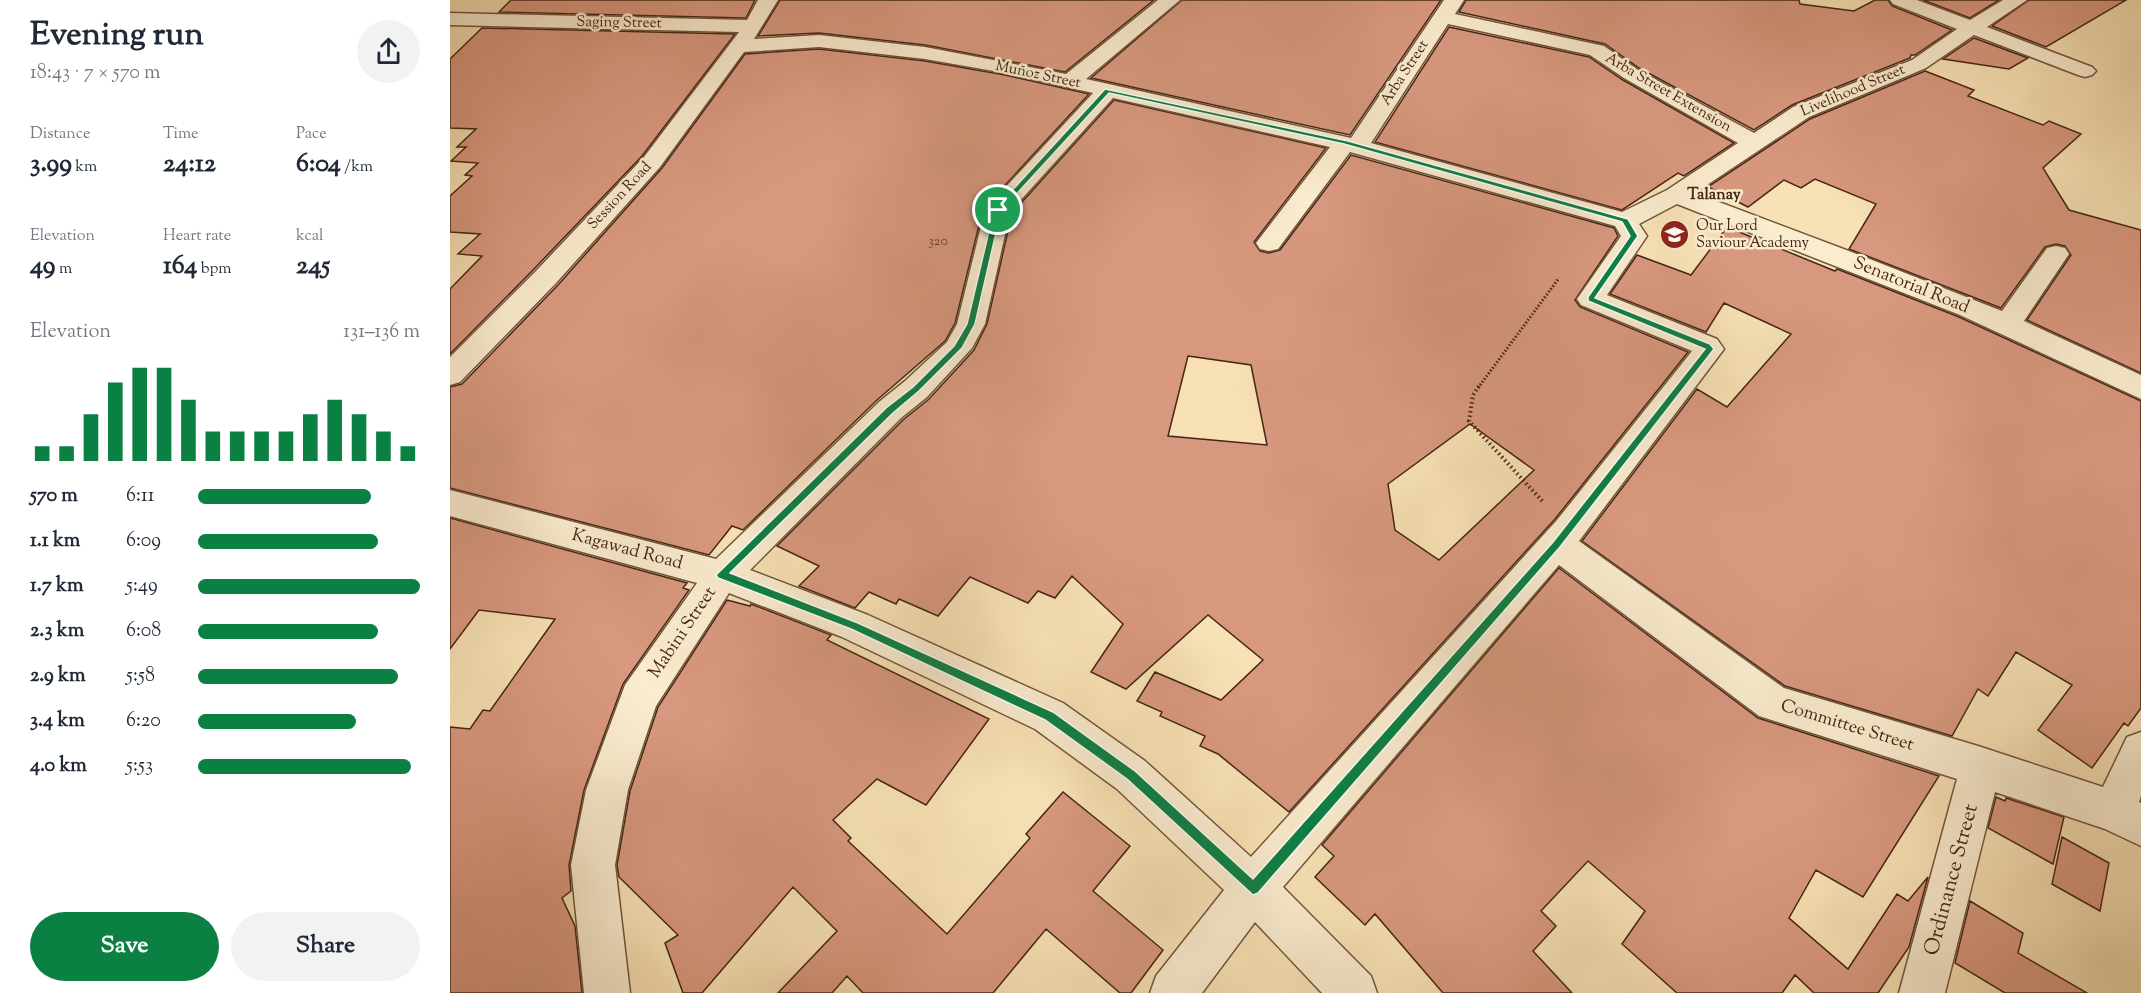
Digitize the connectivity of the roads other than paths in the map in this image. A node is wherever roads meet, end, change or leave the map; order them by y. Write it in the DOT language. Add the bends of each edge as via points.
graph roads {
  1 [pos="768,0"];
  2 [pos="1170,0"];
  3 [pos="1900,0"];
  4 [pos="2017,0"];
  5 [pos="1448,8"];
  6 [pos="450,19"];
  7 [pos="753,26"];
  8 [pos="1971,28"];
  9 [pos="739,46"];
  10 [pos="2085,71"];
  11 [pos="1069,82"];
  12 [pos="1108,90"];
  13 [pos="1753,142"];
  14 [pos="1351,144"];
  15 [pos="1676,195"];
  16 [pos="1625,221"];
  17 [pos="1269,243"];
  18 [pos="2056,255"];
  19 [pos="2007,325"];
  20 [pos="450,375"];
  21 [pos="2141,388"];
  22 [pos="450,503"];
  23 [pos="1563,537"];
  24 [pos="722,575"];
  25 [pos="2141,751"];
  26 [pos="1978,766"];
  27 [pos="2127,818"];
  28 [pos="1253,888"];
  29 [pos="607,993"];
  30 [pos="1173,993"];
  31 [pos="1354,993"];
  32 [pos="1922,993"];
  1 -- 7 [label="street, Session Road"];
  2 -- 11 [label="street"];
  3 -- 8 [label="street"];
  4 -- 8 [label="street, Livelihood Street"];
  5 -- 13 [label="street, Arba Street Extension" via="1597,50 1631,74"];
  5 -- 14 [label="street, Arba Street"];
  6 -- 7 [label="street, Saging Street"];
  7 -- 9 [label="street, Session Road"];
  8 -- 10 [label="street"];
  8 -- 13 [label="street, Livelihood Street" via="1919,64 1801,112"];
  9 -- 11 [label="street, Muñoz Street" via="819,42 925,53"];
  9 -- 20 [label="street, Session Road" via="652,162"];
  11 -- 12 [label="street, Muñoz Street"];
  12 -- 14 [label="street, Muñoz Street"];
  12 -- 24 [label="street, Mabini Street" via="998,210 971,324 958,348"];
  13 -- 15 [label="street, Livelihood Street"];
  14 -- 16 [label="street, Muñoz Street"];
  14 -- 17 [label="street, Arba Street"];
  15 -- 16 [label="street"];
  15 -- 19 [label="street, Senatorial Road"];
  16 -- 23 [label="street" via="1634,236 1591,299 1710,349"];
  18 -- 19 [label="street"];
  19 -- 21 [label="street, Senatorial Road"];
  22 -- 24 [label="street, Kagawad Road"];
  23 -- 26 [label="street, Committee Street" via="1773,704"];
  23 -- 28 [label="street"];
  24 -- 28 [label="street, Kagawad Road" via="855,626 1049,716 1131,775"];
  24 -- 29 [label="street, Mabini Street" via="639,698 607,790 593,865"];
  25 -- 27 [label="street"];
  26 -- 27 [label="street, Committee Street"];
  26 -- 32 [label="street, Ordinance Street" via="1977,783"];
  28 -- 30 [label="street"];
  28 -- 31 [label="street, Kagawad Road"];
}
